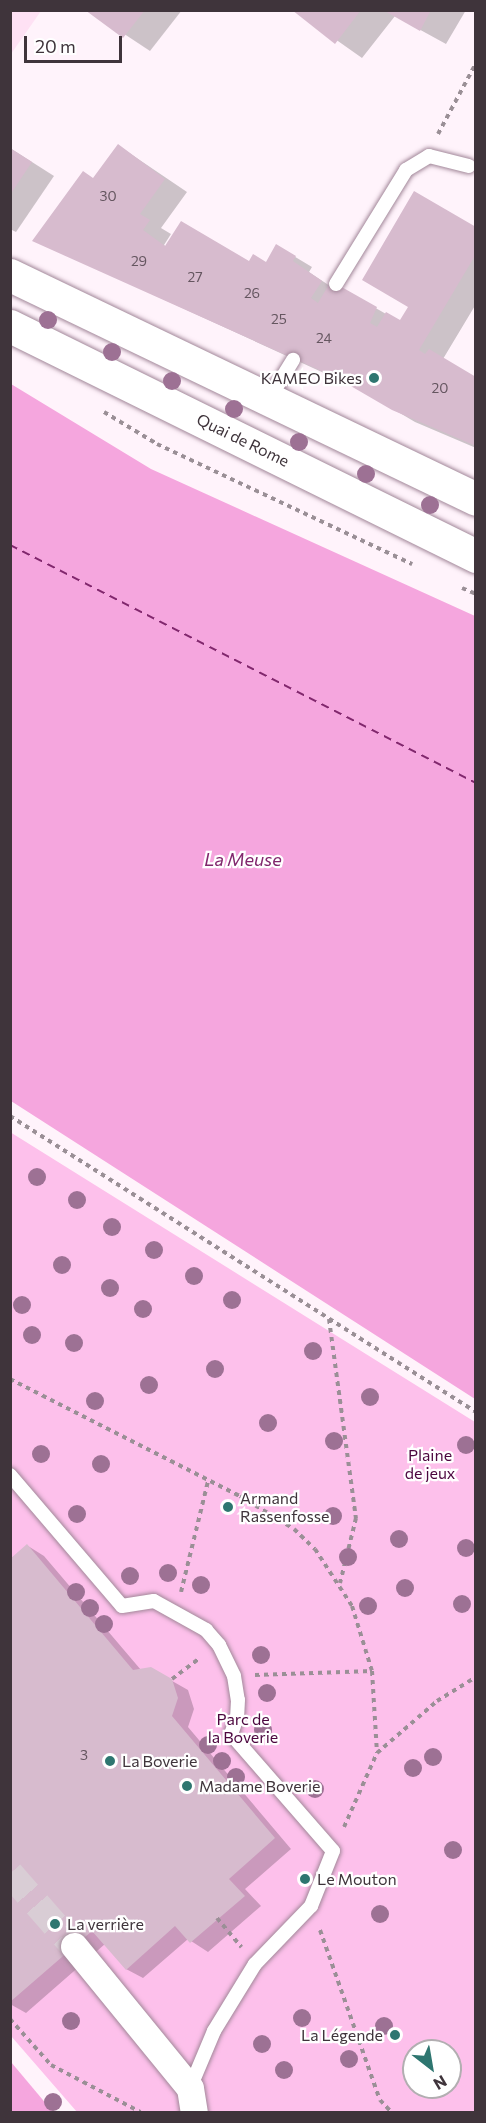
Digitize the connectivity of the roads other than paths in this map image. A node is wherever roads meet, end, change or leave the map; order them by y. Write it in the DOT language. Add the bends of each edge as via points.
graph roads {
  1 [pos="470,166"];
  2 [pos="10,275"];
  3 [pos="336,284"];
  4 [pos="10,326"];
  5 [pos="292,360"];
  6 [pos="268,401"];
  7 [pos="476,499"];
  8 [pos="476,556"];
  9 [pos="10,1475"];
  10 [pos="74,1946"];
  11 [pos="192,2100"];
  1 -- 3 [label="lane" via="429,156 406,170"];
  2 -- 6 [label="main road"];
  4 -- 8 [label="main road, Quai de Rome"];
  5 -- 6 [label="lane"];
  6 -- 7 [label="main road"];
  9 -- 11 [label="lane" via="122,1606 154,1601 206,1630 219,1645 234,1676 237,1717 231,1734 333,1851 311,1906 255,1964 214,2031"];
  10 -- 11 [label="street"];
}
